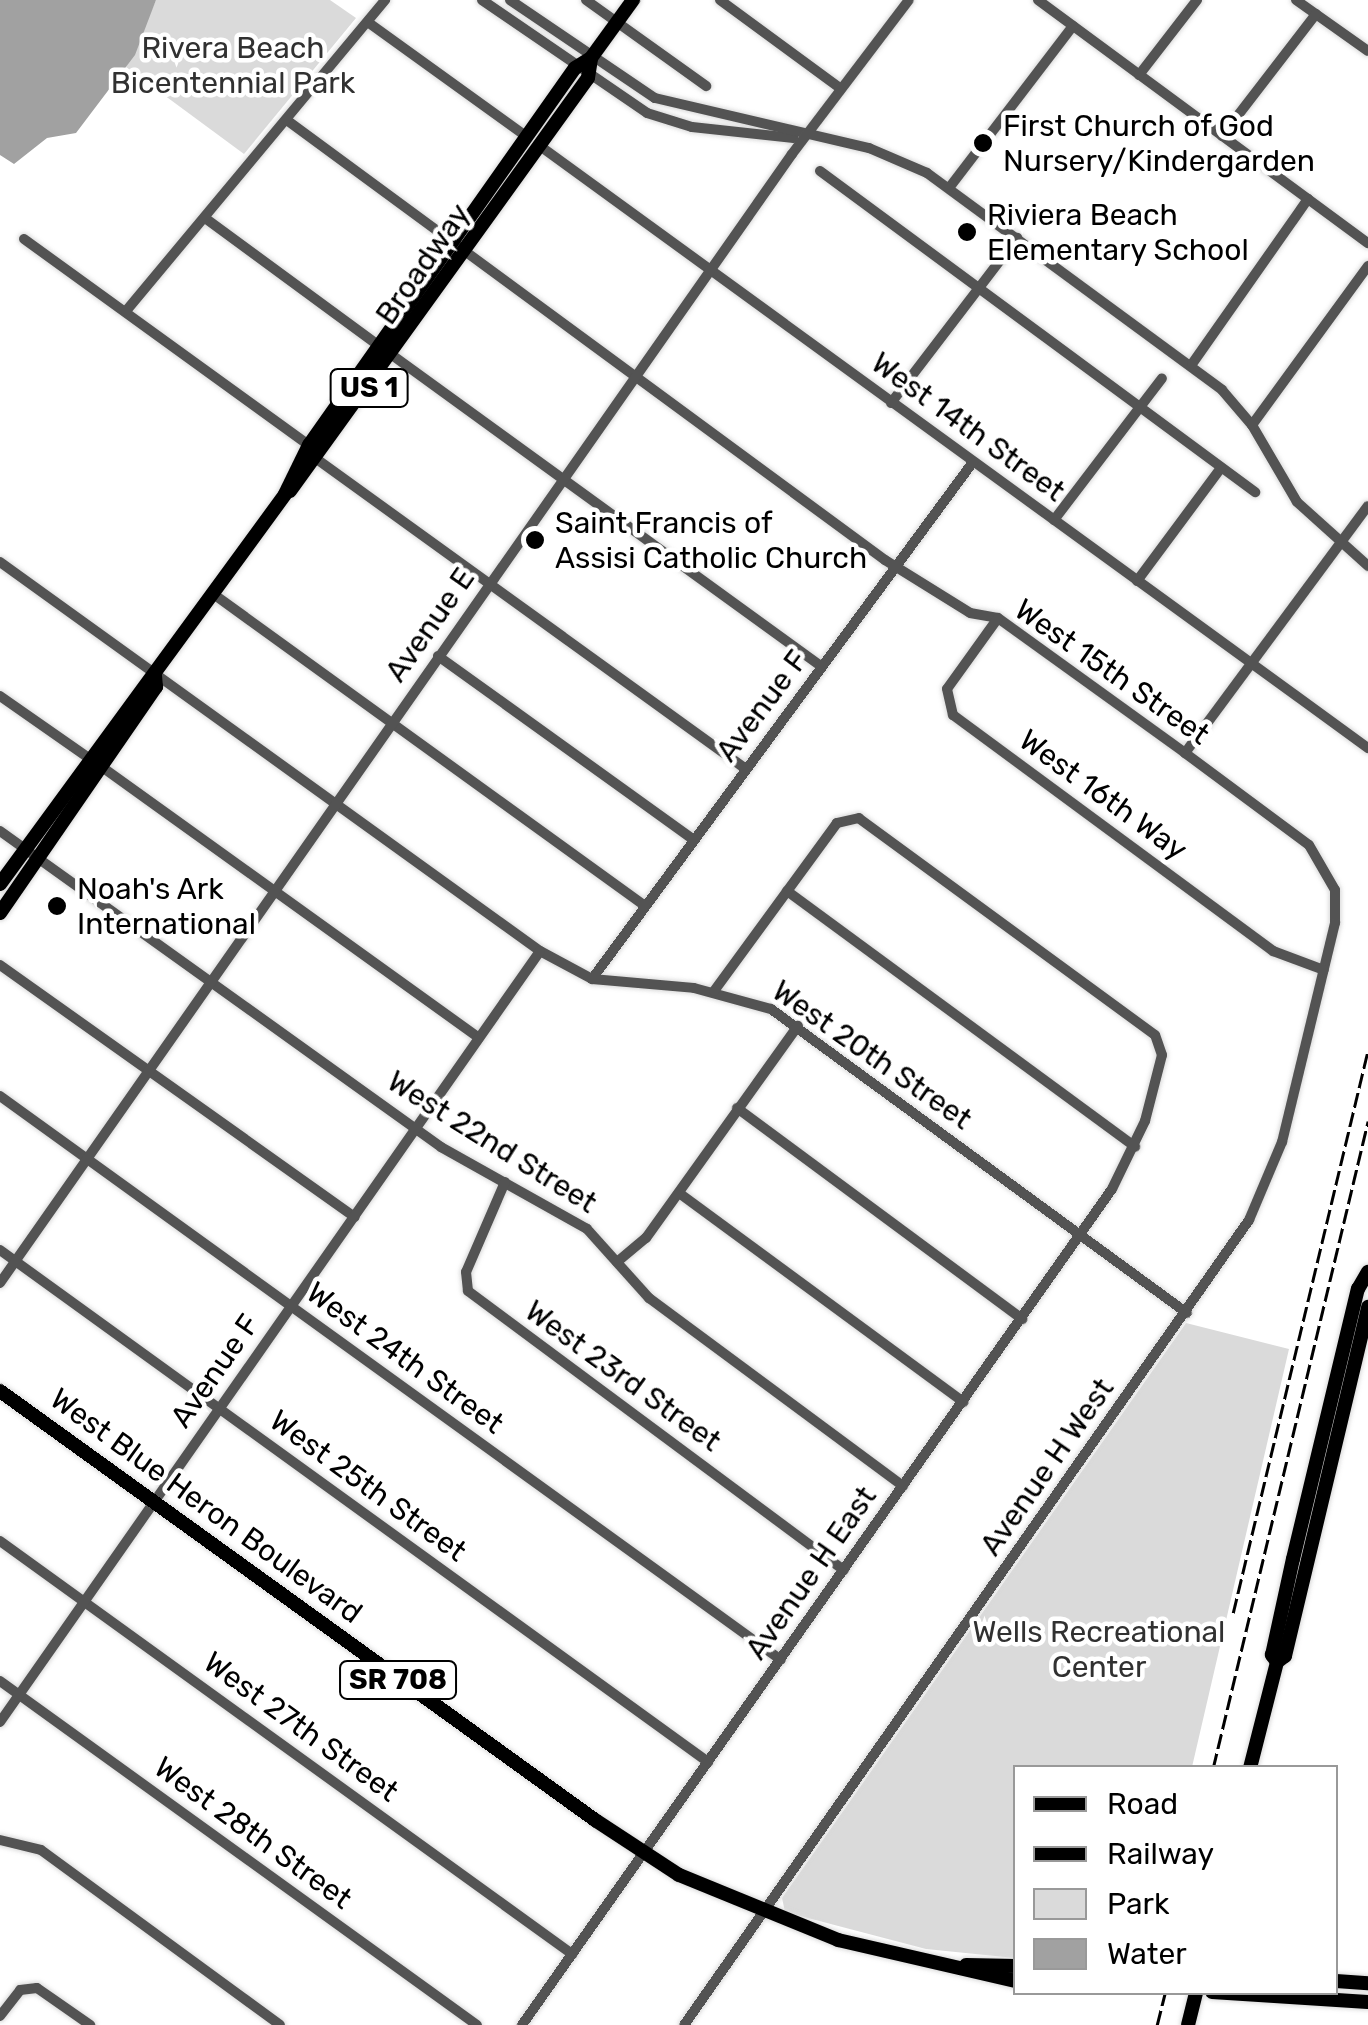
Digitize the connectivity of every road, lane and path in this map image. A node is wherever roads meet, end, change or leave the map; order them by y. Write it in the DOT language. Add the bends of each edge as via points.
graph roads {
  1 [pos="385,0"];
  2 [pos="482,0"];
  3 [pos="510,0"];
  4 [pos="586,0"];
  5 [pos="632,0"];
  6 [pos="720,0"];
  7 [pos="909,0"];
  8 [pos="1038,0"];
  9 [pos="1197,0"];
  10 [pos="1296,0"];
  11 [pos="1316,14"];
  12 [pos="370,22"];
  13 [pos="617,22"];
  14 [pos="1074,26"];
  15 [pos="1368,51"];
  16 [pos="591,58"];
  17 [pos="582,73"];
  18 [pos="1139,75"];
  19 [pos="706,86"];
  20 [pos="842,89"];
  21 [pos="288,121"];
  22 [pos="1222,136"];
  23 [pos="804,138"];
  24 [pos="534,141"];
  25 [pos="820,171"];
  26 [pos="950,188"];
  27 [pos="1308,199"];
  28 [pos="205,218"];
  29 [pos="1016,238"];
  30 [pos="24,239"];
  31 [pos="1368,243"];
  32 [pos="459,246"];
  33 [pos="1368,266"];
  34 [pos="710,271"];
  35 [pos="978,287"];
  36 [pos="126,311"];
  37 [pos="386,351"];
  38 [pos="1192,364"];
  39 [pos="636,376"];
  40 [pos="1162,378"];
  41 [pos="891,402"];
  42 [pos="1142,406"];
  43 [pos="1252,425"];
  44 [pos="309,445"];
  45 [pos="318,460"];
  46 [pos="973,462"];
  47 [pos="1220,468"];
  48 [pos="563,480"];
  49 [pos="1255,492"];
  50 [pos="285,494"];
  51 [pos="1368,506"];
  52 [pos="1054,520"];
  53 [pos="1340,545"];
  54 [pos="0,562"];
  55 [pos="896,565"];
  56 [pos="1368,566"];
  57 [pos="1137,581"];
  58 [pos="490,583"];
  59 [pos="212,592"];
  60 [pos="998,618"];
  61 [pos="438,656"];
  62 [pos="1253,664"];
  63 [pos="822,667"];
  64 [pos="155,675"];
  65 [pos="0,696"];
  66 [pos="392,722"];
  67 [pos="1366,742"];
  68 [pos="1185,754"];
  69 [pos="89,758"];
  70 [pos="102,767"];
  71 [pos="746,769"];
  72 [pos="336,802"];
  73 [pos="0,831"];
  74 [pos="694,840"];
  75 [pos="25,848"];
  76 [pos="38,858"];
  77 [pos="0,884"];
  78 [pos="1334,886"];
  79 [pos="275,890"];
  80 [pos="787,891"];
  81 [pos="645,906"];
  82 [pos="0,913"];
  83 [pos="540,951"];
  84 [pos="0,965"];
  85 [pos="1324,970"];
  86 [pos="212,979"];
  87 [pos="592,980"];
  88 [pos="714,991"];
  89 [pos="798,1026"];
  90 [pos="480,1038"];
  91 [pos="150,1069"];
  92 [pos="0,1096"];
  93 [pos="737,1108"];
  94 [pos="416,1129"];
  95 [pos="1135,1147"];
  96 [pos="86,1159"];
  97 [pos="505,1182"];
  98 [pos="679,1193"];
  99 [pos="354,1217"];
  100 [pos="1081,1235"];
  101 [pos="0,1250"];
  102 [pos="16,1261"];
  103 [pos="618,1262"];
  104 [pos="1368,1272"];
  105 [pos="0,1284"];
  106 [pos="291,1307"];
  107 [pos="1368,1307"];
  108 [pos="1187,1313"];
  109 [pos="1022,1318"];
  110 [pos="0,1391"];
  111 [pos="962,1402"];
  112 [pos="220,1410"];
  113 [pos="903,1486"];
  114 [pos="154,1502"];
  115 [pos="0,1541"];
  116 [pos="844,1570"];
  117 [pos="84,1602"];
  118 [pos="780,1660"];
  119 [pos="1278,1662"];
  120 [pos="0,1681"];
  121 [pos="19,1694"];
  122 [pos="0,1722"];
  123 [pos="708,1762"];
  124 [pos="1251,1765"];
  125 [pos="0,1840"];
  126 [pos="644,1854"];
  127 [pos="762,1914"];
  128 [pos="572,1954"];
  129 [pos="957,1966"];
  130 [pos="1013,1966"];
  131 [pos="1013,1980"];
  132 [pos="1338,1981"];
  133 [pos="1368,1983"];
  134 [pos="1195,1995"];
  135 [pos="1259,1995"];
  136 [pos="1368,2002"];
  137 [pos="0,2016"];
  138 [pos="90,2025"];
  139 [pos="280,2025"];
  140 [pos="477,2025"];
  141 [pos="522,2025"];
  142 [pos="684,2025"];
  143 [pos="1188,2025"];
  1 -- 12 [label="street"];
  2 -- 17 [label="street"];
  3 -- 16 [label="street"];
  4 -- 13 [label="street"];
  5 -- 13 [label="main road, Broadway / US 1"];
  6 -- 20 [label="street"];
  7 -- 20 [label="street, Avenue E"];
  8 -- 14 [label="street"];
  9 -- 18 [label="street"];
  10 -- 11 [label="street"];
  11 -- 15 [label="street"];
  11 -- 22 [label="street"];
  12 -- 21 [label="street"];
  12 -- 24 [label="street, West 14th Street"];
  13 -- 16 [label="main road, Broadway / US 1"];
  13 -- 19 [label="street"];
  14 -- 18 [label="street"];
  14 -- 26 [label="street"];
  16 -- 17 [label="main road, Broadway / US 1"];
  16 -- 23 [label="street" via="654,98"];
  17 -- 23 [label="street" via="632,106 677,124"];
  17 -- 24 [label="main road, Broadway / US 1"];
  18 -- 22 [label="street"];
  20 -- 23 [label="street, Avenue E"];
  21 -- 28 [label="street"];
  21 -- 32 [label="street, West 15th Street"];
  22 -- 27 [label="street"];
  23 -- 26 [label="street" via="886,154"];
  23 -- 34 [label="street, Avenue E"];
  24 -- 32 [label="main road, Broadway / US 1"];
  24 -- 34 [label="street, West 14th Street"];
  25 -- 35 [label="street"];
  26 -- 29 [label="street"];
  27 -- 31 [label="street"];
  27 -- 38 [label="street"];
  28 -- 36 [label="street"];
  28 -- 37 [label="street"];
  29 -- 35 [label="street"];
  29 -- 38 [label="street"];
  30 -- 36 [label="street"];
  32 -- 37 [label="main road, Broadway / US 1"];
  32 -- 39 [label="street, West 15th Street"];
  33 -- 43 [label="street"];
  34 -- 39 [label="street, Avenue E"];
  34 -- 41 [label="street, West 14th Street"];
  35 -- 41 [label="street"];
  35 -- 42 [label="street"];
  36 -- 44 [label="street"];
  37 -- 44 [label="main road, Broadway / US 1"];
  37 -- 45 [label="main road, Broadway / US 1"];
  37 -- 48 [label="street"];
  38 -- 43 [label="street"];
  39 -- 48 [label="street, Avenue E"];
  39 -- 55 [label="street, West 15th Street"];
  40 -- 42 [label="street"];
  41 -- 46 [label="street, West 14th Street"];
  42 -- 47 [label="street"];
  42 -- 52 [label="street"];
  43 -- 53 [label="street" via="1297,502"];
  44 -- 50 [label="main road, Broadway / US 1"];
  45 -- 50 [label="main road, Broadway / US 1"];
  45 -- 58 [label="street"];
  46 -- 52 [label="street, West 14th Street"];
  46 -- 55 [label="street, Avenue F"];
  47 -- 49 [label="street"];
  47 -- 57 [label="street"];
  48 -- 58 [label="street, Avenue E"];
  48 -- 63 [label="street"];
  50 -- 59 [label="main road, Broadway / US 1"];
  51 -- 53 [label="street"];
  52 -- 57 [label="street, West 14th Street"];
  53 -- 56 [label="street"];
  53 -- 62 [label="street"];
  54 -- 64 [label="street, West 20th Street"];
  55 -- 60 [label="street, West 15th Street" via="970,613"];
  55 -- 63 [label="street, Avenue F"];
  57 -- 62 [label="street, West 14th Street"];
  58 -- 61 [label="street, Avenue E"];
  58 -- 71 [label="street"];
  59 -- 64 [label="main road, Broadway / US 1"];
  59 -- 66 [label="street"];
  60 -- 68 [label="street, West 15th Street"];
  60 -- 85 [label="street, West 16th Way" via="947,689 953,715 1274,951"];
  61 -- 66 [label="street, Avenue E"];
  61 -- 74 [label="street"];
  62 -- 67 [label="street, West 14th Street"];
  62 -- 68 [label="street"];
  63 -- 71 [label="street, Avenue F"];
  64 -- 69 [label="main road, Broadway / US 1" via="146,677"];
  64 -- 70 [label="main road, Broadway / US 1" via="156,687"];
  64 -- 72 [label="street, West 20th Street"];
  65 -- 69 [label="street"];
  66 -- 72 [label="street, Avenue E"];
  66 -- 81 [label="street"];
  68 -- 78 [label="street, West 15th Street" via="1309,845"];
  69 -- 75 [label="main road, Broadway / US 1"];
  70 -- 76 [label="main road, Broadway / US 1"];
  70 -- 79 [label="street"];
  71 -- 74 [label="street, Avenue F"];
  72 -- 79 [label="street, Avenue E"];
  72 -- 83 [label="street, West 20th Street"];
  73 -- 75 [label="street, West 22nd Street"];
  74 -- 81 [label="street, Avenue F"];
  75 -- 76 [label="street, West 22nd Street"];
  75 -- 77 [label="main road, Broadway / US 1"];
  76 -- 82 [label="main road, Broadway / US 1"];
  76 -- 86 [label="street, West 22nd Street"];
  78 -- 85 [label="street, Avenue H West" via="1336,916"];
  79 -- 86 [label="street, Avenue E"];
  79 -- 90 [label="street"];
  80 -- 88 [label="street"];
  80 -- 95 [label="street"];
  80 -- 95 [label="street, Avenue H East" via="848,817 865,820 1160,1040 1162,1056"];
  81 -- 87 [label="street, Avenue F"];
  83 -- 87 [label="street, West 20th Street"];
  83 -- 90 [label="street, Avenue F"];
  84 -- 91 [label="street"];
  85 -- 108 [label="street, Avenue H West" via="1273,1169 1235,1245"];
  86 -- 91 [label="street, Avenue E"];
  86 -- 94 [label="street, West 22nd Street"];
  87 -- 88 [label="street, West 20th Street"];
  88 -- 89 [label="street, West 20th Street" via="757,1003"];
  89 -- 93 [label="street"];
  89 -- 100 [label="street, West 20th Street"];
  90 -- 94 [label="street, Avenue F"];
  91 -- 96 [label="street, Avenue E"];
  91 -- 99 [label="street"];
  92 -- 96 [label="street, West 24th Street"];
  93 -- 98 [label="street"];
  93 -- 109 [label="street"];
  94 -- 97 [label="street, West 22nd Street"];
  94 -- 99 [label="street, Avenue F"];
  95 -- 100 [label="street, Avenue H East"];
  96 -- 102 [label="street, Avenue E"];
  96 -- 106 [label="street, West 24th Street"];
  97 -- 103 [label="street, West 22nd Street" via="586,1229"];
  97 -- 116 [label="street, West 23rd Street" via="466,1272 468,1292"];
  98 -- 103 [label="street"];
  98 -- 111 [label="street"];
  99 -- 106 [label="street, Avenue F"];
  100 -- 108 [label="street, West 20th Street"];
  100 -- 109 [label="street, Avenue H East"];
  101 -- 102 [label="street, West 25th Street"];
  102 -- 105 [label="street, Avenue E"];
  102 -- 112 [label="street, West 25th Street"];
  103 -- 113 [label="street, West 22nd Street" via="648,1298"];
  104 -- 119 [label="main road" via="1358,1289 1293,1559 1272,1656"];
  106 -- 112 [label="street, Avenue F"];
  106 -- 118 [label="street, West 24th Street"];
  107 -- 119 [label="main road" via="1285,1656"];
  108 -- 127 [label="street, Avenue H West"];
  109 -- 111 [label="street, Avenue H East"];
  110 -- 114 [label="main road, West Blue Heron Boulevard / SR 708"];
  111 -- 113 [label="street, Avenue H East"];
  112 -- 114 [label="street, Avenue F"];
  112 -- 123 [label="street, West 25th Street"];
  113 -- 116 [label="street, Avenue H East"];
  114 -- 117 [label="street, Avenue F"];
  114 -- 126 [label="main road, West Blue Heron Boulevard / SR 708"];
  115 -- 117 [label="street, West 27th Street"];
  116 -- 118 [label="street, Avenue H East"];
  117 -- 121 [label="street, Avenue F"];
  117 -- 128 [label="street, West 27th Street"];
  118 -- 123 [label="street, Avenue H East"];
  119 -- 124 [label="main road"];
  120 -- 121 [label="street, West 28th Street"];
  121 -- 122 [label="street, Avenue F"];
  121 -- 140 [label="street, West 28th Street"];
  123 -- 126 [label="street, Avenue H East"];
  125 -- 139 [label="street" via="42,1850"];
  126 -- 127 [label="main road, West Blue Heron Boulevard / SR 708"];
  126 -- 128 [label="street, Avenue H East"];
  127 -- 129 [label="main road, West Blue Heron Boulevard / SR 708" via="838,1940"];
  127 -- 142 [label="street, Avenue H West"];
  128 -- 141 [label="street, Avenue H East"];
  129 -- 130 [label="main road, West Blue Heron Boulevard / SR 708"];
  129 -- 131 [label="main road, West Blue Heron Boulevard / SR 708"];
  132 -- 133 [label="main road"];
  134 -- 143 [label="main road"];
  135 -- 136 [label="main road"];
  137 -- 138 [label="street" via="20,1990 37,1988"];
}
